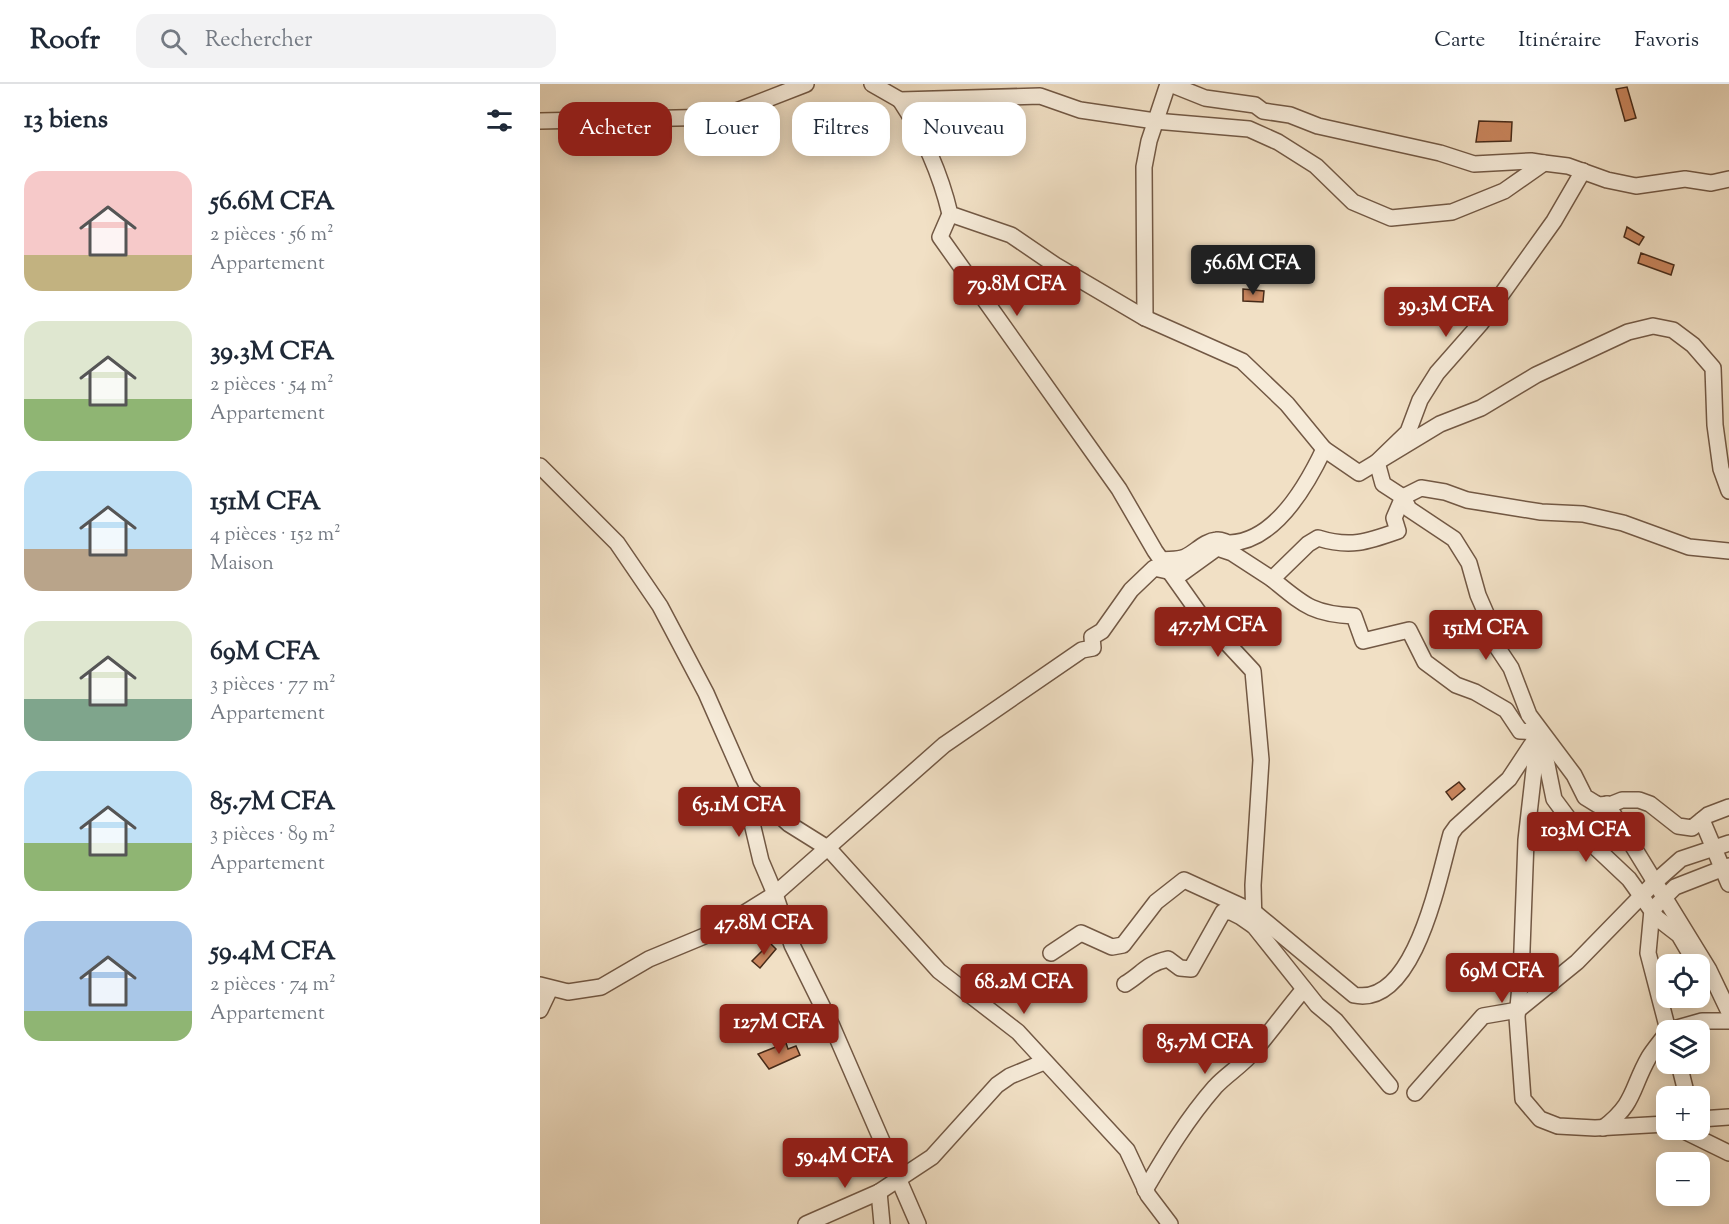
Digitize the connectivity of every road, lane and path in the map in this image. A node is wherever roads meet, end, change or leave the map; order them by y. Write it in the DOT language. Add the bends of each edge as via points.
graph roads {
  1 [pos="806,84"];
  2 [pos="872,84"];
  3 [pos="1169,84"];
  4 [pos="900,100"];
  5 [pos="540,121"];
  6 [pos="1155,121"];
  7 [pos="1544,163"];
  8 [pos="1583,171"];
  9 [pos="1729,179"];
  10 [pos="950,214"];
  11 [pos="1145,318"];
  12 [pos="1324,449"];
  13 [pos="1377,462"];
  14 [pos="540,466"];
  15 [pos="1729,491"];
  16 [pos="1403,496"];
  17 [pos="1729,551"];
  18 [pos="1165,565"];
  19 [pos="1272,579"];
  20 [pos="1539,733"];
  21 [pos="747,786"];
  22 [pos="1607,804"];
  23 [pos="1729,807"];
  24 [pos="1702,819"];
  25 [pos="1722,845"];
  26 [pos="829,849"];
  27 [pos="1726,867"];
  28 [pos="1655,882"];
  29 [pos="1729,884"];
  30 [pos="775,894"];
  31 [pos="1641,896"];
  32 [pos="1665,898"];
  33 [pos="1652,910"];
  34 [pos="1254,919"];
  35 [pos="1051,953"];
  36 [pos="1690,954"];
  37 [pos="1125,984"];
  38 [pos="545,987"];
  39 [pos="1710,987"];
  40 [pos="1304,989"];
  41 [pos="541,1006"];
  42 [pos="1518,1010"];
  43 [pos="1729,1012"];
  44 [pos="1665,1020"];
  45 [pos="1710,1021"];
  46 [pos="1729,1021"];
  47 [pos="1656,1048"];
  48 [pos="1044,1062"];
  49 [pos="1390,1086"];
  50 [pos="1415,1093"];
  51 [pos="1729,1117"];
  52 [pos="1710,1118"];
  53 [pos="1656,1126"];
  54 [pos="1603,1128"];
  55 [pos="1707,1140"];
  56 [pos="1729,1153"];
  57 [pos="897,1180"];
  58 [pos="1145,1190"];
  59 [pos="879,1191"];
  60 [pos="806,1224"];
  61 [pos="882,1224"];
  62 [pos="918,1224"];
  63 [pos="1170,1224"];
  1 -- 5 [label="street" via="722,117"];
  2 -- 4 [label="street"];
  3 -- 6 [label="street"];
  3 -- 7 [label="street" via="1205,98 1255,105 1263,111 1290,115 1318,126 1474,164"];
  4 -- 6 [label="street" via="1040,96 1080,110"];
  4 -- 10 [label="street" via="935,162"];
  6 -- 7 [label="street" via="1249,129 1316,166 1353,202 1391,218 1452,212 1504,191"];
  6 -- 11 [label="street" via="1144,167"];
  7 -- 8 [label="street"];
  8 -- 9 [label="street" via="1636,186 1685,179 1712,183"];
  8 -- 13 [label="street" via="1554,221 1481,323 1437,373 1420,400 1408,432"];
  10 -- 11 [label="street" via="1011,235"];
  10 -- 18 [label="street" via="940,237 1119,489"];
  11 -- 12 [label="street" via="1242,361 1287,404"];
  12 -- 13 [label="street" via="1359,473"];
  12 -- 18 [label="street" via="1311,476 1282,516 1259,534 1230,543 1217,540"];
  13 -- 15 [label="street" via="1440,424 1481,408 1554,366 1628,332 1653,326 1673,330 1713,368 1715,425 1721,469"];
  13 -- 16 [label="street" via="1383,484"];
  14 -- 21 [label="street" via="617,543 660,606 706,693"];
  16 -- 17 [label="street" via="1421,488 1541,512 1583,514 1623,523 1689,547"];
  16 -- 19 [label="street" via="1394,518 1398,531 1359,544 1339,545 1318,538"];
  16 -- 20 [label="street" via="1409,509 1454,539 1469,563 1495,644 1511,668 1528,716"];
  18 -- 19 [label="street" via="1181,574 1217,548 1232,553"];
  18 -- 26 [label="street" via="1154,568 1131,590 1102,631 1092,637 1093,648 1082,650 944,745"];
  18 -- 34 [label="street" via="1199,613 1253,671 1261,760"];
  19 -- 20 [label="street" via="1306,607 1331,615 1354,616 1363,641 1409,630 1425,662 1456,685 1506,710 1520,731"];
  20 -- 22 [label="street" via="1574,775 1585,797 1598,805"];
  20 -- 31 [label="street" via="1554,799 1576,830 1629,879"];
  20 -- 34 [label="street" via="1509,779 1450,834 1428,918 1402,973 1391,984 1364,997 1354,995"];
  20 -- 42 [label="street" via="1526,840"];
  21 -- 26 [label="street" via="789,824"];
  21 -- 30 [label="street" via="761,861"];
  22 -- 24 [label="street" via="1639,800 1678,826 1692,828"];
  22 -- 28 [label="street"];
  23 -- 24 [label="street"];
  24 -- 25 [label="street"];
  25 -- 27 [label="street"];
  25 -- 28 [label="street" via="1681,859"];
  26 -- 30 [label="street"];
  26 -- 48 [label="street" via="939,971 1010,1024"];
  27 -- 29 [label="street"];
  27 -- 32 [label="street" via="1675,887"];
  28 -- 31 [label="street"];
  28 -- 32 [label="street"];
  30 -- 38 [label="street" via="714,932 649,959 601,987 568,992"];
  30 -- 57 [label="street" via="792,945 836,1034"];
  31 -- 33 [label="street"];
  31 -- 42 [label="street" via="1577,962"];
  32 -- 33 [label="street"];
  32 -- 43 [label="street" via="1709,970"];
  33 -- 36 [label="street" via="1679,935"];
  33 -- 44 [label="street" via="1648,953"];
  34 -- 35 [label="street" via="1184,880 1156,902 1123,945 1112,947 1081,933"];
  34 -- 37 [label="street" via="1223,912 1191,969 1180,968 1168,959 1150,963"];
  34 -- 40 [label="street"];
  38 -- 41 [label="street"];
  39 -- 43 [label="street"];
  40 -- 49 [label="street"];
  40 -- 58 [label="street" via="1248,1058 1200,1106"];
  42 -- 50 [label="street" via="1483,1016"];
  42 -- 54 [label="street" via="1523,1099 1540,1119 1558,1126"];
  45 -- 46 [label="street"];
  47 -- 54 [label="street" via="1621,1114"];
  48 -- 57 [label="street" via="997,1085 944,1146"];
  48 -- 58 [label="street" via="1126,1150"];
  51 -- 52 [label="street"];
  53 -- 54 [label="street"];
  55 -- 56 [label="street"];
  57 -- 59 [label="street"];
  57 -- 62 [label="street"];
  58 -- 63 [label="street"];
  59 -- 60 [label="street"];
  59 -- 61 [label="street"];
}
